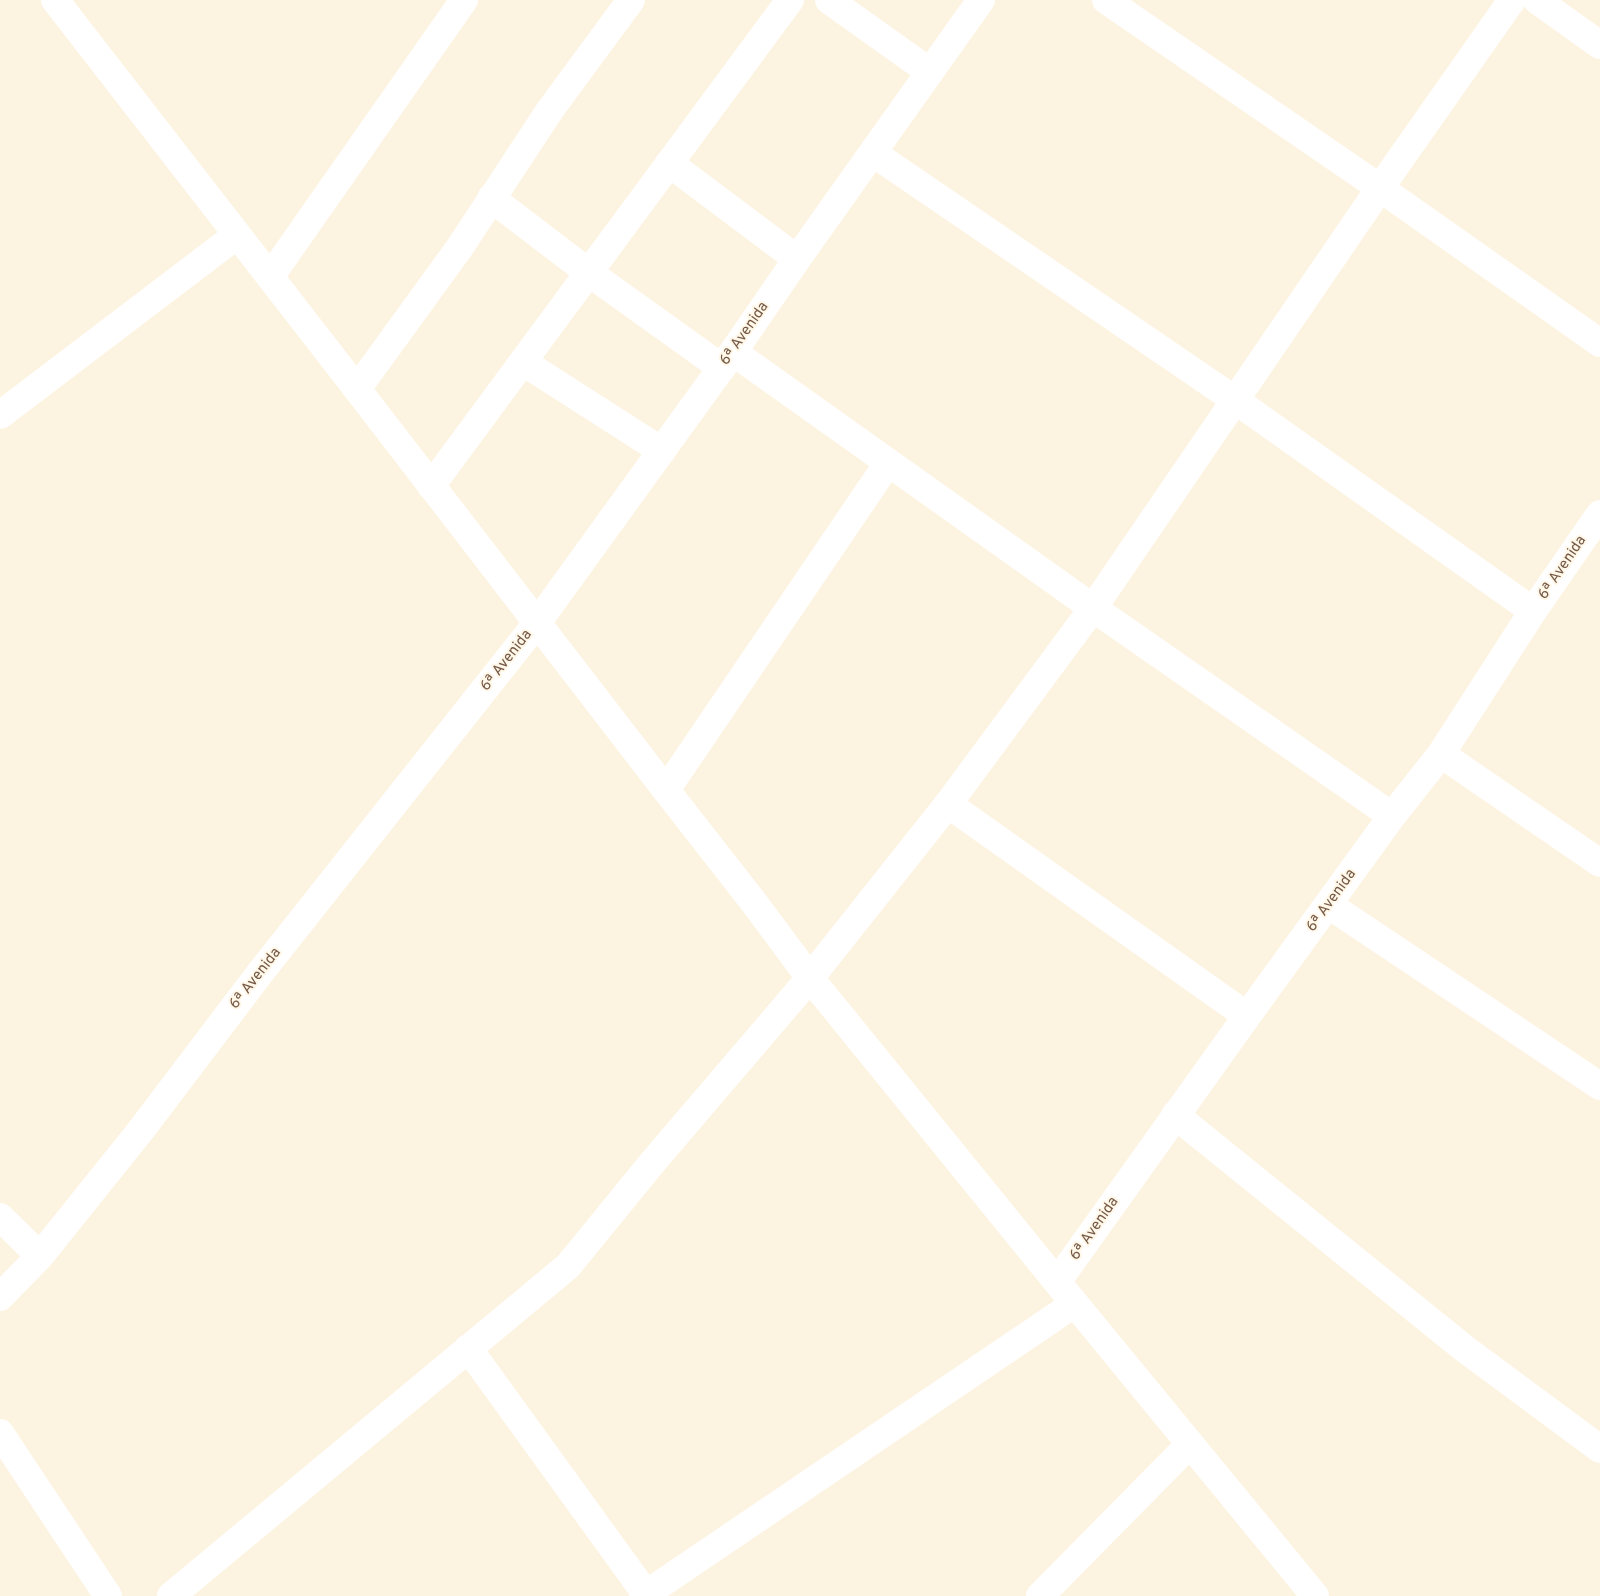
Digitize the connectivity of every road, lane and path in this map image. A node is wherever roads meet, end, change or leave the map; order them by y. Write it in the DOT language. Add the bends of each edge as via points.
graph roads {
  1 [pos="55,0"];
  2 [pos="464,0"];
  3 [pos="630,0"];
  4 [pos="790,0"];
  5 [pos="830,0"];
  6 [pos="981,0"];
  7 [pos="1106,0"];
  8 [pos="1512,0"];
  9 [pos="1537,0"];
  10 [pos="1600,45"];
  11 [pos="930,72"];
  12 [pos="873,153"];
  13 [pos="669,163"];
  14 [pos="1380,188"];
  15 [pos="491,198"];
  16 [pos="237,235"];
  17 [pos="796,259"];
  18 [pos="588,272"];
  19 [pos="270,278"];
  20 [pos="1600,343"];
  21 [pos="728,360"];
  22 [pos="523,362"];
  23 [pos="357,389"];
  24 [pos="1235,400"];
  25 [pos="0,415"];
  26 [pos="662,452"];
  27 [pos="888,464"];
  28 [pos="431,486"];
  29 [pos="1600,514"];
  30 [pos="1093,608"];
  31 [pos="1533,611"];
  32 [pos="538,623"];
  33 [pos="1440,754"];
  34 [pos="666,790"];
  35 [pos="948,804"];
  36 [pos="1392,816"];
  37 [pos="1600,863"];
  38 [pos="1329,905"];
  39 [pos="810,978"];
  40 [pos="1247,1016"];
  41 [pos="1600,1086"];
  42 [pos="1175,1115"];
  43 [pos="0,1217"];
  44 [pos="40,1256"];
  45 [pos="1057,1282"];
  46 [pos="0,1297"];
  47 [pos="1074,1304"];
  48 [pos="468,1348"];
  49 [pos="0,1433"];
  50 [pos="1190,1444"];
  51 [pos="1600,1448"];
  52 [pos="644,1595"];
  53 [pos="108,1596"];
  54 [pos="171,1596"];
  55 [pos="1040,1596"];
  56 [pos="1314,1596"];
  1 -- 16 [label="street"];
  2 -- 19 [label="street"];
  3 -- 15 [label="street"];
  4 -- 13 [label="street"];
  5 -- 11 [label="street"];
  6 -- 11 [label="street, 6ª Avenida"];
  7 -- 14 [label="street"];
  8 -- 14 [label="street"];
  9 -- 10 [label="street"];
  11 -- 12 [label="street, 6ª Avenida"];
  12 -- 17 [label="street, 6ª Avenida"];
  12 -- 24 [label="street"];
  13 -- 17 [label="street"];
  13 -- 18 [label="street"];
  14 -- 20 [label="street"];
  14 -- 24 [label="street"];
  15 -- 18 [label="street"];
  15 -- 23 [label="street" via="455,255"];
  16 -- 19 [label="street"];
  16 -- 25 [label="street"];
  17 -- 21 [label="street, 6ª Avenida"];
  18 -- 21 [label="street"];
  18 -- 22 [label="street"];
  19 -- 23 [label="street"];
  21 -- 26 [label="street, 6ª Avenida"];
  21 -- 27 [label="street"];
  22 -- 26 [label="street"];
  22 -- 28 [label="street"];
  23 -- 28 [label="street"];
  24 -- 30 [label="street"];
  24 -- 31 [label="street"];
  26 -- 32 [label="street, 6ª Avenida"];
  27 -- 30 [label="street"];
  27 -- 34 [label="street"];
  28 -- 32 [label="street"];
  29 -- 31 [label="street, 6ª Avenida"];
  30 -- 35 [label="street"];
  30 -- 36 [label="street"];
  31 -- 33 [label="street, 6ª Avenida"];
  32 -- 34 [label="street"];
  32 -- 44 [label="street, 6ª Avenida"];
  33 -- 36 [label="street, 6ª Avenida"];
  33 -- 37 [label="street"];
  34 -- 39 [label="street"];
  35 -- 39 [label="street"];
  35 -- 40 [label="street"];
  36 -- 38 [label="street, 6ª Avenida"];
  38 -- 40 [label="street, 6ª Avenida"];
  38 -- 41 [label="street"];
  39 -- 45 [label="street"];
  39 -- 48 [label="street" via="568,1266"];
  40 -- 42 [label="street, 6ª Avenida"];
  42 -- 45 [label="street, 6ª Avenida"];
  42 -- 51 [label="street" via="1465,1349"];
  43 -- 44 [label="street"];
  44 -- 46 [label="street, 6ª Avenida"];
  45 -- 47 [label="street"];
  47 -- 50 [label="street"];
  47 -- 52 [label="street"];
  48 -- 52 [label="street"];
  48 -- 54 [label="street"];
  49 -- 53 [label="street"];
  50 -- 55 [label="street"];
  50 -- 56 [label="street"];
}
